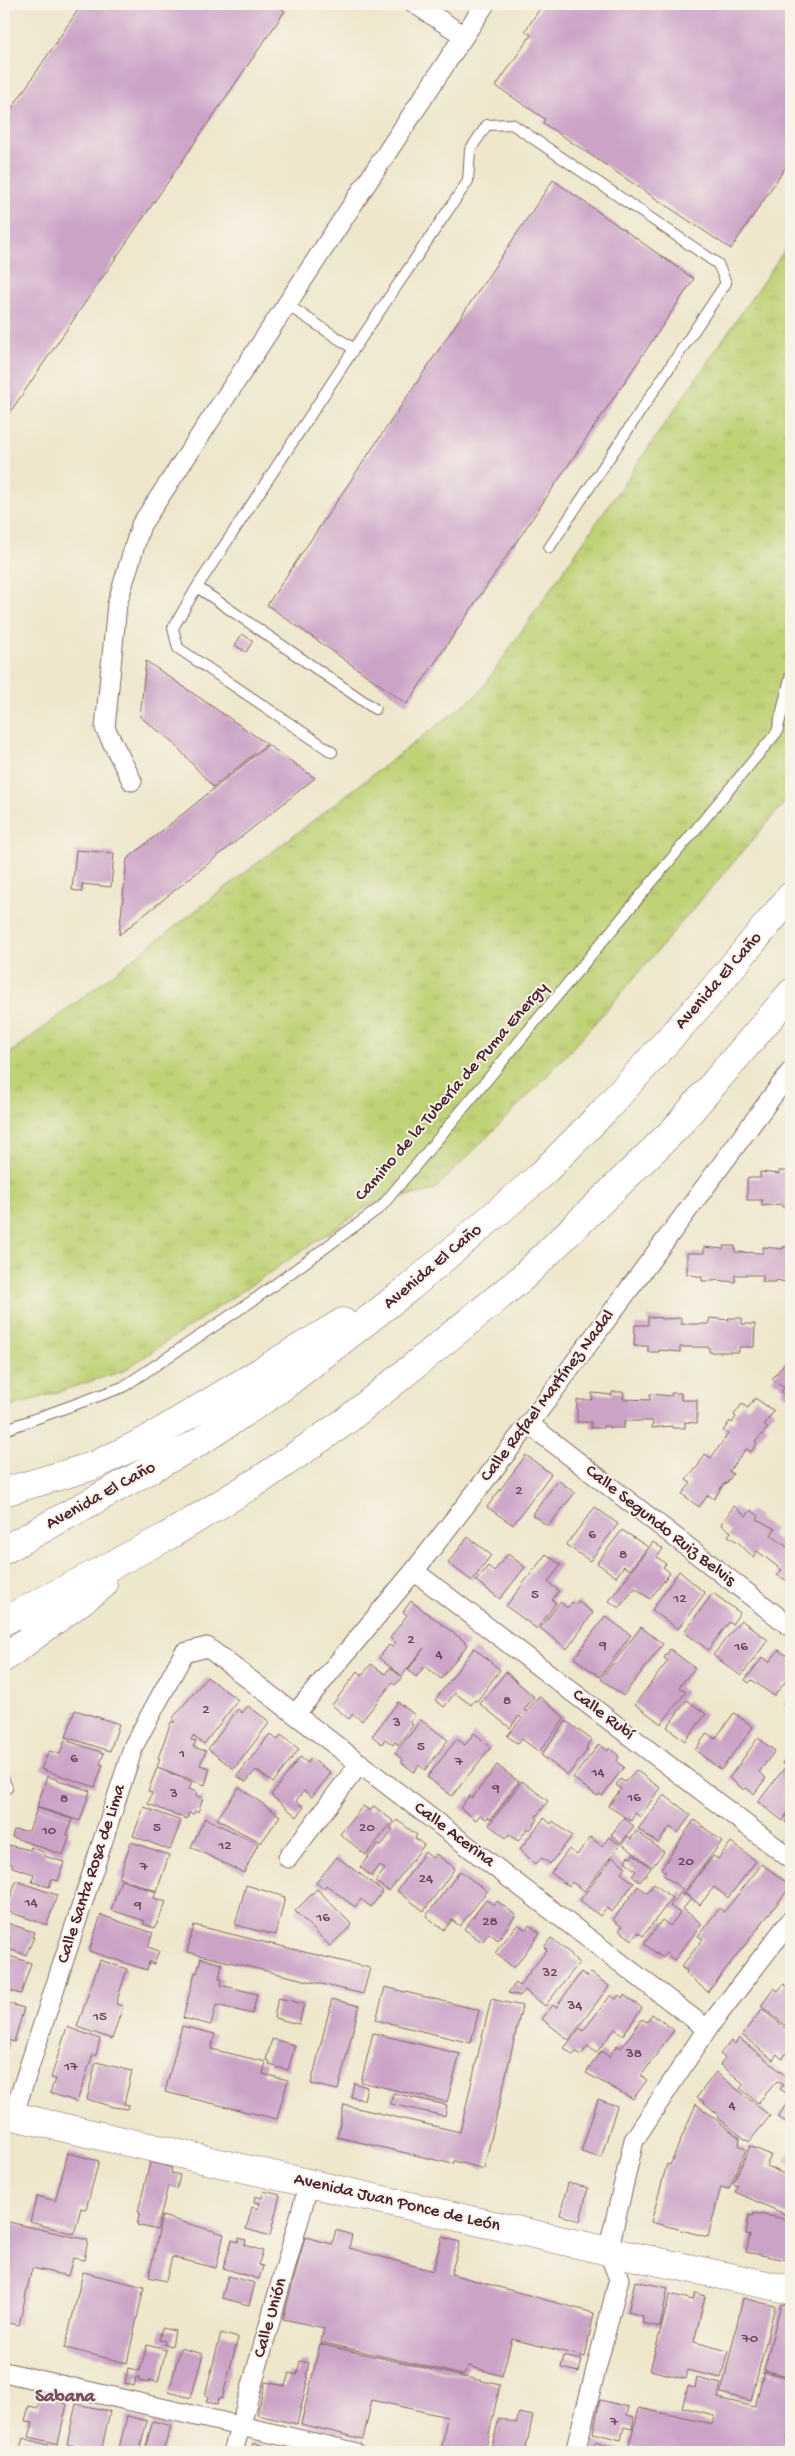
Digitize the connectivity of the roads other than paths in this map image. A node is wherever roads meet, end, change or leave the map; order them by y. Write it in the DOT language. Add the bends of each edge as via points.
graph roads {
  1 [pos="415,4"];
  2 [pos="485,4"];
  3 [pos="463,35"];
  4 [pos="286,304"];
  5 [pos="354,350"];
  6 [pos="549,548"];
  7 [pos="197,587"];
  8 [pos="791,674"];
  9 [pos="375,708"];
  10 [pos="332,752"];
  11 [pos="132,782"];
  12 [pos="791,896"];
  13 [pos="791,993"];
  14 [pos="791,1071"];
  15 [pos="409,1288"];
  16 [pos="528,1424"];
  17 [pos="4,1430"];
  18 [pos="4,1492"];
  19 [pos="168,1536"];
  20 [pos="4,1550"];
  21 [pos="414,1571"];
  22 [pos="4,1621"];
  23 [pos="791,1627"];
  24 [pos="198,1649"];
  25 [pos="4,1658"];
  26 [pos="296,1713"];
  27 [pos="360,1763"];
  28 [pos="4,1780"];
  29 [pos="4,1790"];
  30 [pos="288,1858"];
  31 [pos="791,1859"];
  32 [pos="791,1920"];
  33 [pos="707,2029"];
  34 [pos="8,2115"];
  35 [pos="309,2184"];
  36 [pos="608,2251"];
  37 [pos="791,2290"];
  38 [pos="4,2372"];
  39 [pos="240,2427"];
  40 [pos="233,2452"];
  41 [pos="354,2452"];
  42 [pos="575,2452"];
  1 -- 3 [label="street"];
  2 -- 3 [label="street"];
  3 -- 4 [label="street"];
  4 -- 5 [label="lane"];
  4 -- 11 [label="street" via="141,525 117,604 105,728"];
  5 -- 6 [label="lane" via="468,181 470,150 487,125 512,124 718,264 726,283"];
  5 -- 7 [label="lane"];
  7 -- 9 [label="lane"];
  7 -- 10 [label="lane" via="172,628 178,648"];
  8 -- 17 [label="lane, Camino de la Tubería de Puma Energy" via="776,732 380,1207 255,1299 123,1387"];
  12 -- 15 [label="main road, Avenida El Caño" via="706,998 604,1111 540,1176"];
  13 -- 19 [label="main road" via="675,1129 522,1278 346,1421 263,1478"];
  14 -- 16 [label="street, Calle Rafael Martínez Nadal"];
  15 -- 18 [label="main road" via="326,1331 147,1440 92,1466"];
  15 -- 20 [label="main road, Avenida El Caño" via="277,1391 196,1444"];
  16 -- 21 [label="street, Calle Rafael Martínez Nadal"];
  16 -- 23 [label="street, Calle Segundo Ruiz Belvis"];
  19 -- 22 [label="main road"];
  19 -- 25 [label="main road"];
  21 -- 26 [label="street, Calle Rafael Martínez Nadal"];
  21 -- 31 [label="street, Calle Rubí"];
  24 -- 26 [label="street, Calle Acerina" via="207,1647"];
  24 -- 34 [label="street, Calle Santa Rosa de Lima" via="184,1653 134,1745"];
  26 -- 27 [label="street, Calle Acerina"];
  27 -- 30 [label="street"];
  27 -- 33 [label="street, Calle Acerina"];
  28 -- 29 [label="lane" via="7,1788"];
  32 -- 33 [label="street"];
  33 -- 36 [label="street" via="634,2140"];
  34 -- 35 [label="main road, Avenida Juan Ponce de León"];
  35 -- 36 [label="main road, Avenida Juan Ponce de León"];
  35 -- 39 [label="street, Calle Unión"];
  36 -- 37 [label="main road, Avenida Juan Ponce de León"];
  36 -- 42 [label="street" via="619,2279"];
  38 -- 39 [label="street"];
  39 -- 40 [label="street, Calle Unión"];
  39 -- 41 [label="street"];
}
